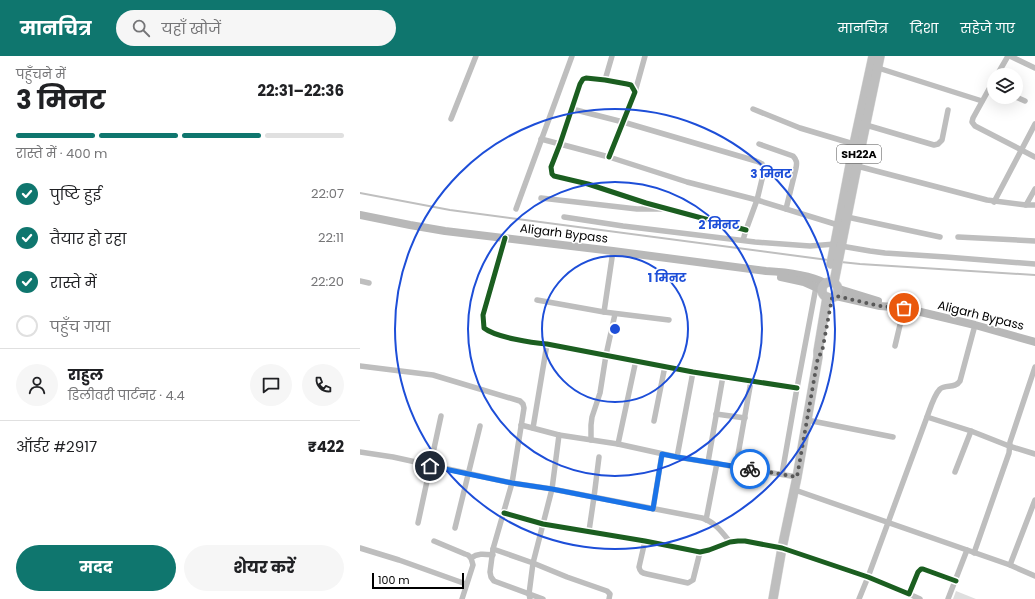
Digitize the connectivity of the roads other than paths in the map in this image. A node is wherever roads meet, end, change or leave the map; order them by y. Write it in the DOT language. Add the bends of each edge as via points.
graph roads {
  1 [pos="476,56"];
  2 [pos="572,56"];
  3 [pos="612,56"];
  4 [pos="646,56"];
  5 [pos="873,56"];
  6 [pos="880,56"];
  7 [pos="1009,56"];
  8 [pos="874,66"];
  9 [pos="1001,68"];
  10 [pos="1035,68"];
  11 [pos="605,80"];
  12 [pos="635,92"];
  13 [pos="987,93"];
  14 [pos="982,101"];
  15 [pos="572,109"];
  16 [pos="753,109"];
  17 [pos="948,110"];
  18 [pos="451,119"];
  19 [pos="623,122"];
  20 [pos="1035,124"];
  21 [pos="866,125"];
  22 [pos="541,139"];
  23 [pos="560,144"];
  24 [pos="759,144"];
  25 [pos="858,145"];
  26 [pos="1022,149"];
  27 [pos="609,157"];
  28 [pos="1035,157"];
  29 [pos="857,166"];
  30 [pos="1035,189"];
  31 [pos="541,198"];
  32 [pos="757,200"];
  33 [pos="994,202"];
  34 [pos="1026,205"];
  35 [pos="1035,205"];
  36 [pos="516,209"];
  37 [pos="667,209"];
  38 [pos="786,209"];
  39 [pos="360,215"];
  40 [pos="564,217"];
  41 [pos="847,217"];
  42 [pos="838,225"];
  43 [pos="746,230"];
  44 [pos="940,237"];
  45 [pos="958,237"];
  46 [pos="505,238"];
  47 [pos="743,240"];
  48 [pos="1035,241"];
  49 [pos="837,248"];
  50 [pos="613,251"];
  51 [pos="1035,264"];
  52 [pos="360,281"];
  53 [pos="369,283"];
  54 [pos="829,287"];
  55 [pos="537,300"];
  56 [pos="901,308"];
  57 [pos="604,312"];
  58 [pos="615,314"];
  59 [pos="669,320"];
  60 [pos="975,325"];
  61 [pos="1035,342"];
  62 [pos="547,344"];
  63 [pos="895,346"];
  64 [pos="606,355"];
  65 [pos="636,360"];
  66 [pos="360,366"];
  67 [pos="665,366"];
  68 [pos="1035,367"];
  69 [pos="692,372"];
  70 [pos="723,376"];
  71 [pos="751,381"];
  72 [pos="796,388"];
  73 [pos="716,414"];
  74 [pos="441,416"];
  75 [pos="927,417"];
  76 [pos="745,418"];
  77 [pos="807,420"];
  78 [pos="654,421"];
  79 [pos="521,425"];
  80 [pos="480,426"];
  81 [pos="533,428"];
  82 [pos="971,431"];
  83 [pos="559,435"];
  84 [pos="894,438"];
  85 [pos="591,440"];
  86 [pos="618,444"];
  87 [pos="1009,446"];
  88 [pos="360,452"];
  89 [pos="662,454"];
  90 [pos="1035,454"];
  91 [pos="677,457"];
  92 [pos="599,458"];
  93 [pos="708,462"];
  94 [pos="717,463"];
  95 [pos="430,466"];
  96 [pos="736,466"];
  97 [pos="955,472"];
  98 [pos="468,474"];
  99 [pos="782,474"];
  100 [pos="797,477"];
  101 [pos="512,483"];
  102 [pos="552,489"];
  103 [pos="794,490"];
  104 [pos="594,498"];
  105 [pos="1035,500"];
  106 [pos="653,509"];
  107 [pos="504,513"];
  108 [pos="706,520"];
  109 [pos="888,522"];
  110 [pos="418,523"];
  111 [pos="543,524"];
  112 [pos="455,528"];
  113 [pos="589,531"];
  114 [pos="645,541"];
  115 [pos="434,542"];
  116 [pos="730,542"];
  117 [pos="360,548"];
  118 [pos="782,548"];
  119 [pos="494,549"];
  120 [pos="967,550"];
  121 [pos="700,552"];
  122 [pos="974,552"];
  123 [pos="493,555"];
  124 [pos="471,558"];
  125 [pos="533,563"];
  126 [pos="1010,566"];
  127 [pos="868,576"];
  128 [pos="1035,576"];
  129 [pos="956,581"];
  130 [pos="466,584"];
  131 [pos="909,594"];
  132 [pos="529,597"];
  133 [pos="462,599"];
  134 [pos="543,599"];
  135 [pos="609,599"];
  136 [pos="773,599"];
  137 [pos="859,599"];
  138 [pos="920,599"];
  139 [pos="948,599"];
  1 -- 18 [label="street"];
  2 -- 22 [label="street"];
  3 -- 11 [label="street"];
  4 -- 12 [label="street"];
  5 -- 8 [label="main road, SH22A"];
  6 -- 8 [label="main road, SH22A"];
  7 -- 9 [label="street"];
  7 -- 10 [label="street"];
  8 -- 14 [label="street"];
  8 -- 21 [label="main road, SH22A"];
  8 -- 25 [label="main road, SH22A"];
  11 -- 12 [label="street" via="627,84"];
  11 -- 15 [label="street" via="583,79"];
  12 -- 19 [label="street"];
  13 -- 14 [label="street"];
  14 -- 26 [label="street" via="973,118 975,126"];
  15 -- 19 [label="street"];
  15 -- 23 [label="street"];
  16 -- 25 [label="street" via="800,128"];
  17 -- 21 [label="street" via="942,140 934,145"];
  19 -- 27 [label="street"];
  19 -- 32 [label="street" via="760,162 765,168"];
  20 -- 26 [label="street"];
  21 -- 25 [label="main road, SH22A"];
  22 -- 23 [label="street"];
  22 -- 36 [label="street"];
  23 -- 27 [label="street"];
  23 -- 37 [label="street" via="552,167 554,176"];
  24 -- 38 [label="street" via="796,158"];
  25 -- 29 [label="main road, SH22A"];
  25 -- 42 [label="main road, SH22A"];
  26 -- 28 [label="street"];
  26 -- 33 [label="street"];
  27 -- 32 [label="street" via="687,182"];
  29 -- 33 [label="street"];
  29 -- 41 [label="main road, SH22A"];
  30 -- 34 [label="street"];
  31 -- 37 [label="street" via="637,209"];
  32 -- 38 [label="street"];
  32 -- 43 [label="street"];
  33 -- 34 [label="street"];
  34 -- 35 [label="street"];
  37 -- 43 [label="street"];
  38 -- 42 [label="street"];
  39 -- 46 [label="main road, Aligarh Bypass" via="429,229"];
  40 -- 47 [label="street"];
  41 -- 44 [label="street"];
  41 -- 49 [label="main road, SH22A"];
  42 -- 49 [label="main road, SH22A"];
  43 -- 47 [label="street"];
  45 -- 48 [label="street"];
  46 -- 50 [label="main road, Aligarh Bypass"];
  46 -- 62 [label="street" via="483,315 484,328 488,332 518,340"];
  47 -- 49 [label="street"];
  49 -- 51 [label="street"];
  49 -- 54 [label="main road, SH22A"];
  50 -- 54 [label="main road, Aligarh Bypass" via="777,271 806,276"];
  50 -- 57 [label="street"];
  52 -- 53 [label="street"];
  54 -- 56 [label="main road, Aligarh Bypass"];
  54 -- 72 [label="street"];
  54 -- 77 [label="main road, SH22A"];
  55 -- 57 [label="street"];
  56 -- 60 [label="main road, Aligarh Bypass"];
  56 -- 63 [label="street"];
  57 -- 58 [label="street"];
  58 -- 59 [label="street"];
  58 -- 64 [label="street"];
  60 -- 61 [label="main road, Aligarh Bypass"];
  60 -- 75 [label="street" via="960,381 954,386 941,388"];
  62 -- 64 [label="street"];
  62 -- 81 [label="street"];
  64 -- 65 [label="street"];
  64 -- 85 [label="street" via="600,393 592,417"];
  65 -- 67 [label="street"];
  65 -- 86 [label="street"];
  66 -- 79 [label="street" via="433,375 520,401 524,408"];
  67 -- 69 [label="street"];
  67 -- 78 [label="street"];
  68 -- 87 [label="street"];
  69 -- 70 [label="street"];
  69 -- 91 [label="street"];
  70 -- 71 [label="street"];
  70 -- 73 [label="street"];
  71 -- 72 [label="street"];
  71 -- 76 [label="street"];
  72 -- 99 [label="street"];
  73 -- 76 [label="street"];
  73 -- 93 [label="street"];
  74 -- 95 [label="street"];
  75 -- 82 [label="street"];
  75 -- 109 [label="street"];
  76 -- 96 [label="street"];
  77 -- 84 [label="street"];
  77 -- 100 [label="main road, SH22A"];
  79 -- 81 [label="street"];
  79 -- 101 [label="street"];
  80 -- 98 [label="street"];
  81 -- 83 [label="street"];
  82 -- 87 [label="street"];
  82 -- 97 [label="street"];
  83 -- 85 [label="street"];
  83 -- 102 [label="street"];
  85 -- 86 [label="street"];
  86 -- 89 [label="street"];
  87 -- 90 [label="street"];
  87 -- 122 [label="street"];
  88 -- 95 [label="street"];
  89 -- 91 [label="street"];
  89 -- 106 [label="street"];
  91 -- 93 [label="street"];
  92 -- 104 [label="street"];
  93 -- 94 [label="street"];
  94 -- 96 [label="street"];
  94 -- 108 [label="street"];
  95 -- 98 [label="street"];
  95 -- 110 [label="street"];
  96 -- 99 [label="street"];
  98 -- 101 [label="street"];
  98 -- 112 [label="street"];
  99 -- 100 [label="street"];
  100 -- 103 [label="main road, SH22A"];
  101 -- 102 [label="street"];
  101 -- 107 [label="street"];
  102 -- 104 [label="street"];
  102 -- 111 [label="street"];
  103 -- 109 [label="street"];
  103 -- 118 [label="main road, SH22A"];
  104 -- 106 [label="street"];
  104 -- 113 [label="street"];
  105 -- 126 [label="street"];
  106 -- 108 [label="street"];
  107 -- 111 [label="street"];
  107 -- 119 [label="street"];
  108 -- 116 [label="street" via="716,526"];
  109 -- 120 [label="street"];
  109 -- 127 [label="street"];
  111 -- 113 [label="street"];
  111 -- 125 [label="street"];
  113 -- 114 [label="street"];
  114 -- 121 [label="street"];
  114 -- 121 [label="street" via="639,567 642,573 688,583 694,578"];
  115 -- 124 [label="street"];
  116 -- 118 [label="street" via="745,541"];
  116 -- 121 [label="street"];
  117 -- 130 [label="street"];
  118 -- 127 [label="street"];
  118 -- 136 [label="main road, SH22A"];
  119 -- 123 [label="street"];
  119 -- 125 [label="street"];
  120 -- 122 [label="street"];
  120 -- 129 [label="street"];
  122 -- 126 [label="street"];
  123 -- 124 [label="street" via="478,554"];
  123 -- 132 [label="street" via="491,577"];
  124 -- 130 [label="street" via="473,565"];
  125 -- 132 [label="street"];
  125 -- 135 [label="street" via="607,591 610,594"];
  126 -- 128 [label="street"];
  127 -- 131 [label="street"];
  127 -- 137 [label="street"];
  129 -- 131 [label="street" via="921,569"];
  129 -- 139 [label="street"];
  130 -- 133 [label="street"];
  131 -- 138 [label="street"];
  132 -- 134 [label="street"];
}
